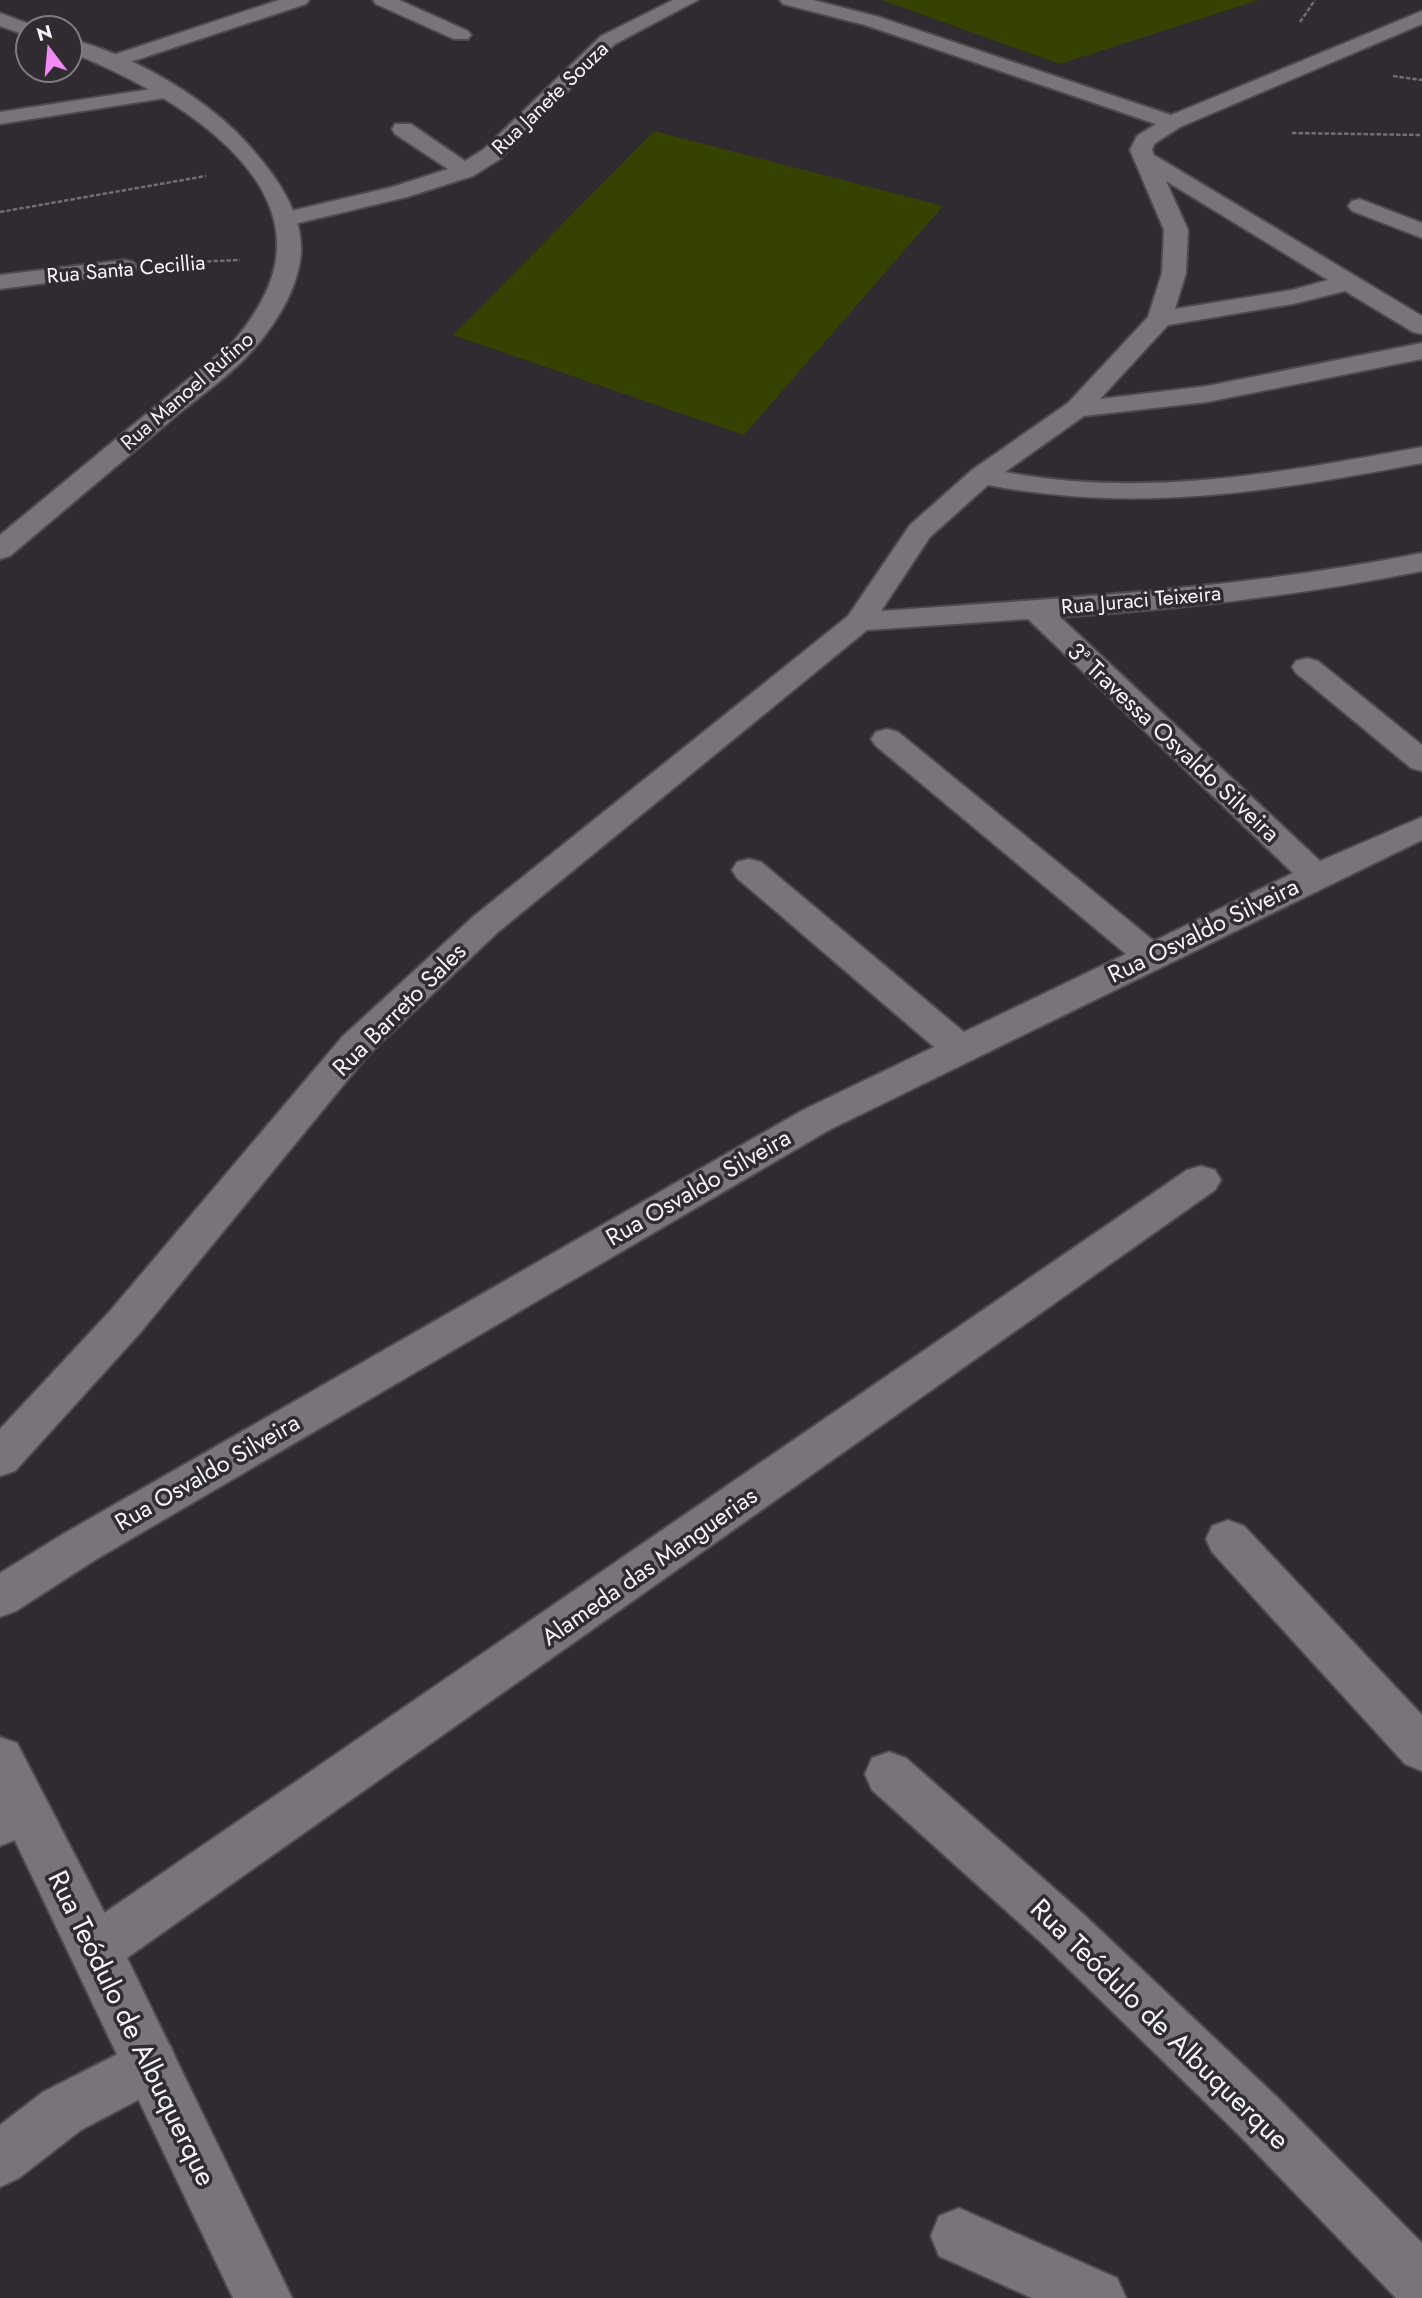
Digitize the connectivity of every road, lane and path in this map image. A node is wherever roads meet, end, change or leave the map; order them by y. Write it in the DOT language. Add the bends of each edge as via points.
graph roads {
  1 [pos="299,0"];
  2 [pos="383,0"];
  3 [pos="688,0"];
  4 [pos="790,0"];
  5 [pos="1422,17"];
  6 [pos="461,35"];
  7 [pos="84,50"];
  8 [pos="114,61"];
  9 [pos="171,92"];
  10 [pos="0,118"];
  11 [pos="1172,122"];
  12 [pos="403,129"];
  13 [pos="1292,133"];
  14 [pos="1422,135"];
  15 [pos="1145,159"];
  16 [pos="259,167"];
  17 [pos="465,171"];
  18 [pos="1422,207"];
  19 [pos="0,212"];
  20 [pos="286,219"];
  21 [pos="1422,231"];
  22 [pos="252,259"];
  23 [pos="125,267"];
  24 [pos="0,282"];
  25 [pos="1350,282"];
  26 [pos="1160,319"];
  27 [pos="1422,327"];
  28 [pos="1422,351"];
  29 [pos="1077,409"];
  30 [pos="1422,455"];
  31 [pos="982,476"];
  32 [pos="0,550"];
  33 [pos="1422,562"];
  34 [pos="1033,608"];
  35 [pos="859,622"];
  36 [pos="1307,667"];
  37 [pos="887,739"];
  38 [pos="1422,761"];
  39 [pos="1422,827"];
  40 [pos="748,870"];
  41 [pos="1316,876"];
  42 [pos="1150,956"];
  43 [pos="960,1049"];
  44 [pos="1201,1180"];
  45 [pos="0,1458"];
  46 [pos="1228,1539"];
  47 [pos="0,1597"];
  48 [pos="1422,1749"];
  49 [pos="0,1759"];
  50 [pos="889,1774"];
  51 [pos="13,1818"];
  52 [pos="96,1949"];
  53 [pos="151,2064"];
  54 [pos="0,2159"];
  55 [pos="959,2236"];
  56 [pos="1422,2284"];
  57 [pos="263,2298"];
  58 [pos="1097,2298"];
  1 -- 8 [label="street"];
  2 -- 6 [label="street"];
  3 -- 17 [label="street, Rua Janete Souza" via="608,40 492,154"];
  4 -- 11 [label="street" via="872,21"];
  5 -- 11 [label="street"];
  7 -- 8 [label="street, Rua Manoel Rufino"];
  8 -- 9 [label="street, Rua Manoel Rufino"];
  9 -- 10 [label="street"];
  9 -- 16 [label="street, Rua Manoel Rufino"];
  11 -- 15 [label="street" via="1145,141 1141,150"];
  12 -- 17 [label="street"];
  13 -- 14 [label="path"];
  15 -- 25 [label="street"];
  15 -- 26 [label="street" via="1176,230 1174,273"];
  16 -- 19 [label="path"];
  16 -- 20 [label="street, Rua Manoel Rufino"];
  17 -- 20 [label="street, Rua Janete Souza" via="386,196"];
  18 -- 21 [label="street" via="1360,206"];
  20 -- 32 [label="street, Rua Manoel Rufino" via="289,258 268,317 241,348"];
  22 -- 23 [label="path, Rua Santa Cecillia"];
  23 -- 24 [label="street, Rua Santa Cecillia"];
  25 -- 26 [label="street" via="1293,297"];
  25 -- 27 [label="street"];
  26 -- 29 [label="street, Rua Barreto Sales"];
  28 -- 29 [label="street" via="1237,387"];
  29 -- 31 [label="street, Rua Barreto Sales"];
  30 -- 31 [label="street" via="1266,484 1121,495 1021,486"];
  31 -- 35 [label="street, Rua Barreto Sales" via="920,531"];
  33 -- 34 [label="street, Rua Juraci Teixeira" via="1246,591"];
  34 -- 35 [label="street, Rua Juraci Teixeira"];
  34 -- 41 [label="street, 3ª Travessa Osvaldo Silveira"];
  35 -- 45 [label="street, Rua Barreto Sales" via="486,924 355,1046 125,1322"];
  36 -- 38 [label="street"];
  37 -- 42 [label="street"];
  39 -- 41 [label="street, Rua Osvaldo Silveira"];
  40 -- 43 [label="street"];
  41 -- 42 [label="street, Rua Osvaldo Silveira"];
  42 -- 43 [label="street, Rua Osvaldo Silveira"];
  43 -- 47 [label="street, Rua Osvaldo Silveira" via="816,1120 609,1237"];
  44 -- 52 [label="street, Alameda das Manguerias"];
  46 -- 48 [label="street"];
  49 -- 51 [label="street, Rua Teódulo de Albuquerque"];
  50 -- 56 [label="street, Rua Teódulo de Albuquerque" via="1062,1928 1258,2116"];
  51 -- 52 [label="street, Rua Teódulo de Albuquerque"];
  52 -- 53 [label="street, Rua Teódulo de Albuquerque"];
  53 -- 54 [label="street" via="62,2111"];
  53 -- 57 [label="street, Rua Teódulo de Albuquerque"];
  55 -- 58 [label="street"];
}
